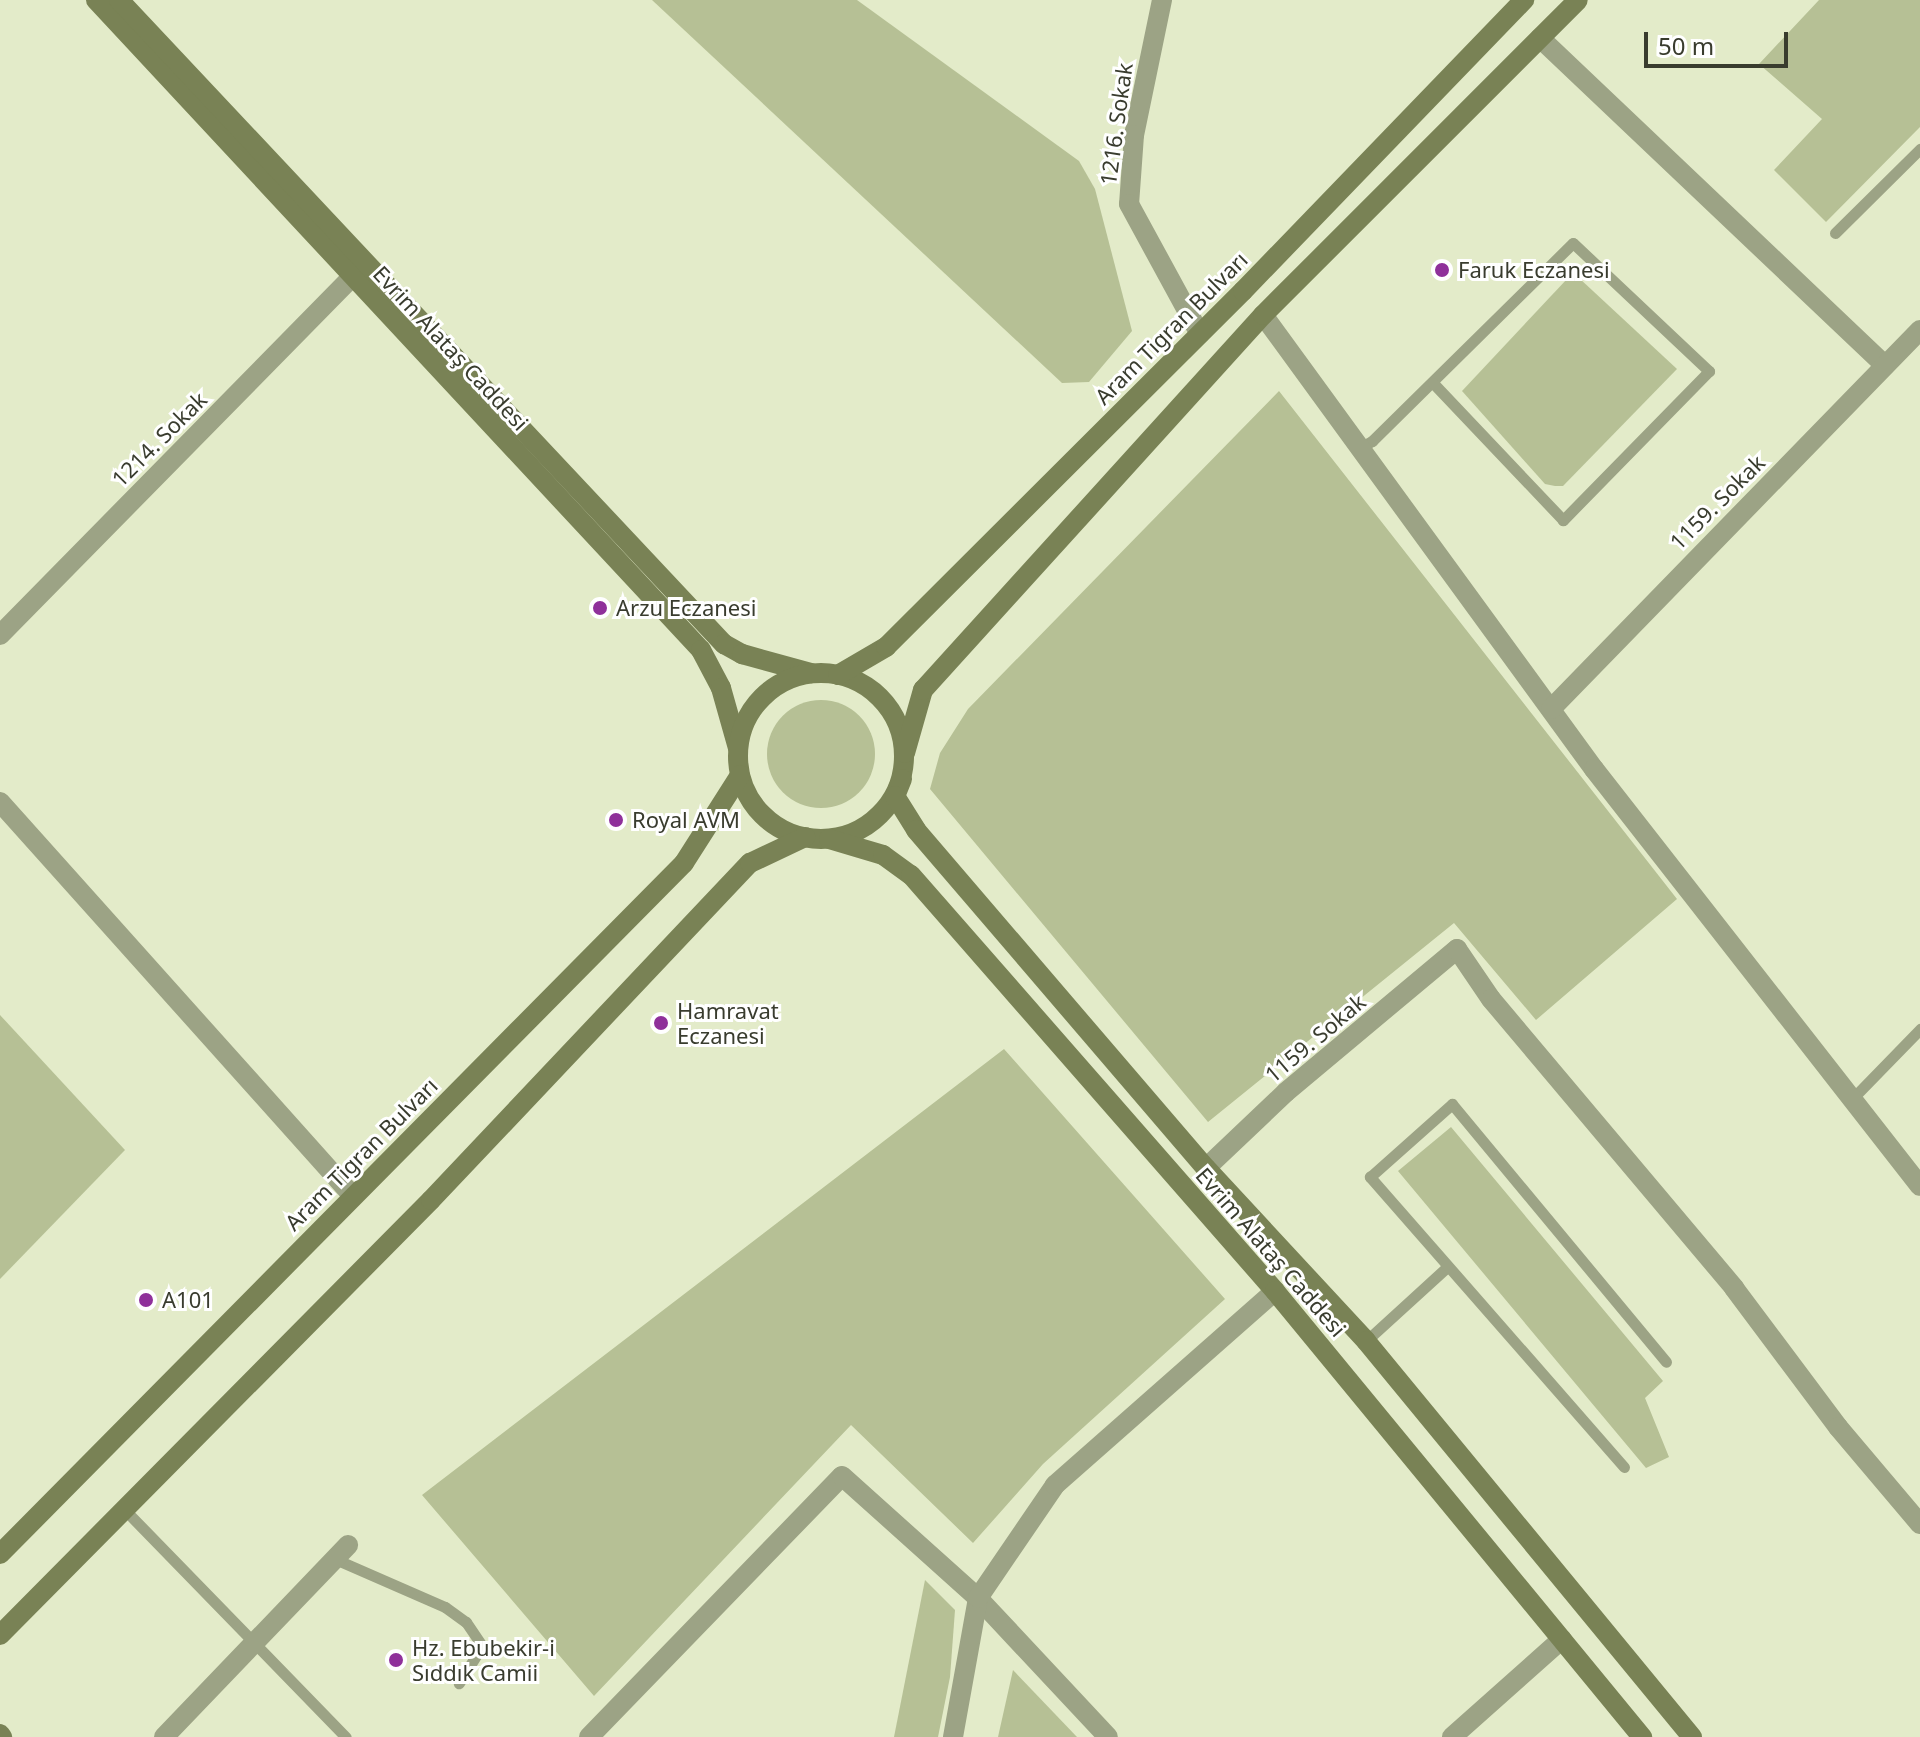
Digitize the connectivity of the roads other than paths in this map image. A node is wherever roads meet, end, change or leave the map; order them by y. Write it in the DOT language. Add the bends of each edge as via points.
graph roads {
  1 [pos="96,0"];
  2 [pos="119,0"];
  3 [pos="1162,0"];
  4 [pos="1524,0"];
  5 [pos="1578,0"];
  6 [pos="1540,38"];
  7 [pos="1920,149"];
  8 [pos="1835,233"];
  9 [pos="352,277"];
  10 [pos="1263,315"];
  11 [pos="1920,330"];
  12 [pos="1200,334"];
  13 [pos="1885,365"];
  14 [pos="1433,383"];
  15 [pos="1359,448"];
  16 [pos="0,635"];
  17 [pos="811,673"];
  18 [pos="838,675"];
  19 [pos="1551,709"];
  20 [pos="738,748"];
  21 [pos="905,753"];
  22 [pos="740,775"];
  23 [pos="902,779"];
  24 [pos="0,802"];
  25 [pos="805,837"];
  26 [pos="829,839"];
  27 [pos="1920,1029"];
  28 [pos="1852,1099"];
  29 [pos="1206,1168"];
  30 [pos="1920,1186"];
  31 [pos="352,1195"];
  32 [pos="1447,1267"];
  33 [pos="1275,1291"];
  34 [pos="1366,1341"];
  35 [pos="1666,1362"];
  36 [pos="1624,1467"];
  37 [pos="124,1509"];
  38 [pos="1920,1524"];
  39 [pos="342,1552"];
  40 [pos="0,1554"];
  41 [pos="978,1598"];
  42 [pos="0,1635"];
  43 [pos="1562,1639"];
  44 [pos="255,1641"];
  45 [pos="459,1683"];
  46 [pos="164,1737"];
  47 [pos="346,1737"];
  48 [pos="589,1737"];
  49 [pos="953,1737"];
  50 [pos="1108,1737"];
  51 [pos="1452,1737"];
  52 [pos="1642,1737"];
  53 [pos="1692,1737"];
  1 -- 9 [label="main road, Evrim Alataş Caddesi"];
  2 -- 17 [label="main road, Evrim Alataş Caddesi" via="724,644"];
  3 -- 12 [label="street, 1216. Sokak" via="1134,135 1129,204"];
  4 -- 12 [label="main road, Aram Tigran Bulvarı"];
  5 -- 6 [label="main road"];
  6 -- 10 [label="main road"];
  6 -- 13 [label="street"];
  7 -- 8 [label="lane"];
  9 -- 16 [label="street, 1214. Sokak"];
  9 -- 20 [label="main road, Evrim Alataş Caddesi" via="701,650 721,688"];
  10 -- 15 [label="street"];
  10 -- 21 [label="main road" via="923,690"];
  11 -- 13 [label="street, 1159. Sokak"];
  12 -- 18 [label="main road, Aram Tigran Bulvarı" via="886,647"];
  13 -- 19 [label="street, 1159. Sokak"];
  14 -- 14 [label="lane" via="1573,243 1709,371 1563,520"];
  14 -- 15 [label="lane"];
  15 -- 19 [label="street"];
  17 -- 18 [label="main road"];
  17 -- 20 [label="main road" via="784,681 762,698 746,721"];
  18 -- 21 [label="main road" via="864,684 885,702 899,726"];
  19 -- 28 [label="street"];
  20 -- 22 [label="main road"];
  21 -- 23 [label="main road"];
  22 -- 25 [label="main road" via="763,816"];
  22 -- 31 [label="main road, Aram Tigran Bulvarı" via="684,863"];
  23 -- 26 [label="main road" via="875,820"];
  23 -- 29 [label="main road" via="895,796 916,830"];
  24 -- 31 [label="street"];
  25 -- 26 [label="main road"];
  25 -- 37 [label="main road" via="750,863 431,1200"];
  26 -- 33 [label="main road, Evrim Alataş Caddesi" via="883,855 911,875"];
  27 -- 28 [label="lane"];
  28 -- 30 [label="street"];
  29 -- 34 [label="main road"];
  29 -- 38 [label="street, 1159. Sokak" via="1286,1092 1457,949 1491,999 1734,1288 1838,1427"];
  31 -- 40 [label="main road, Aram Tigran Bulvarı" via="155,1403"];
  32 -- 34 [label="lane"];
  32 -- 35 [label="lane" via="1370,1177 1452,1104"];
  32 -- 36 [label="lane"];
  33 -- 41 [label="street" via="1055,1485"];
  33 -- 43 [label="main road, Evrim Alataş Caddesi"];
  34 -- 53 [label="main road"];
  37 -- 42 [label="main road"];
  37 -- 44 [label="lane"];
  39 -- 44 [label="street"];
  39 -- 45 [label="lane" via="466,1622 482,1646"];
  41 -- 48 [label="street" via="842,1476"];
  41 -- 49 [label="street"];
  41 -- 50 [label="street"];
  43 -- 51 [label="street"];
  43 -- 52 [label="main road, Evrim Alataş Caddesi"];
  44 -- 46 [label="street" via="242,1661"];
  44 -- 47 [label="lane"];
}
